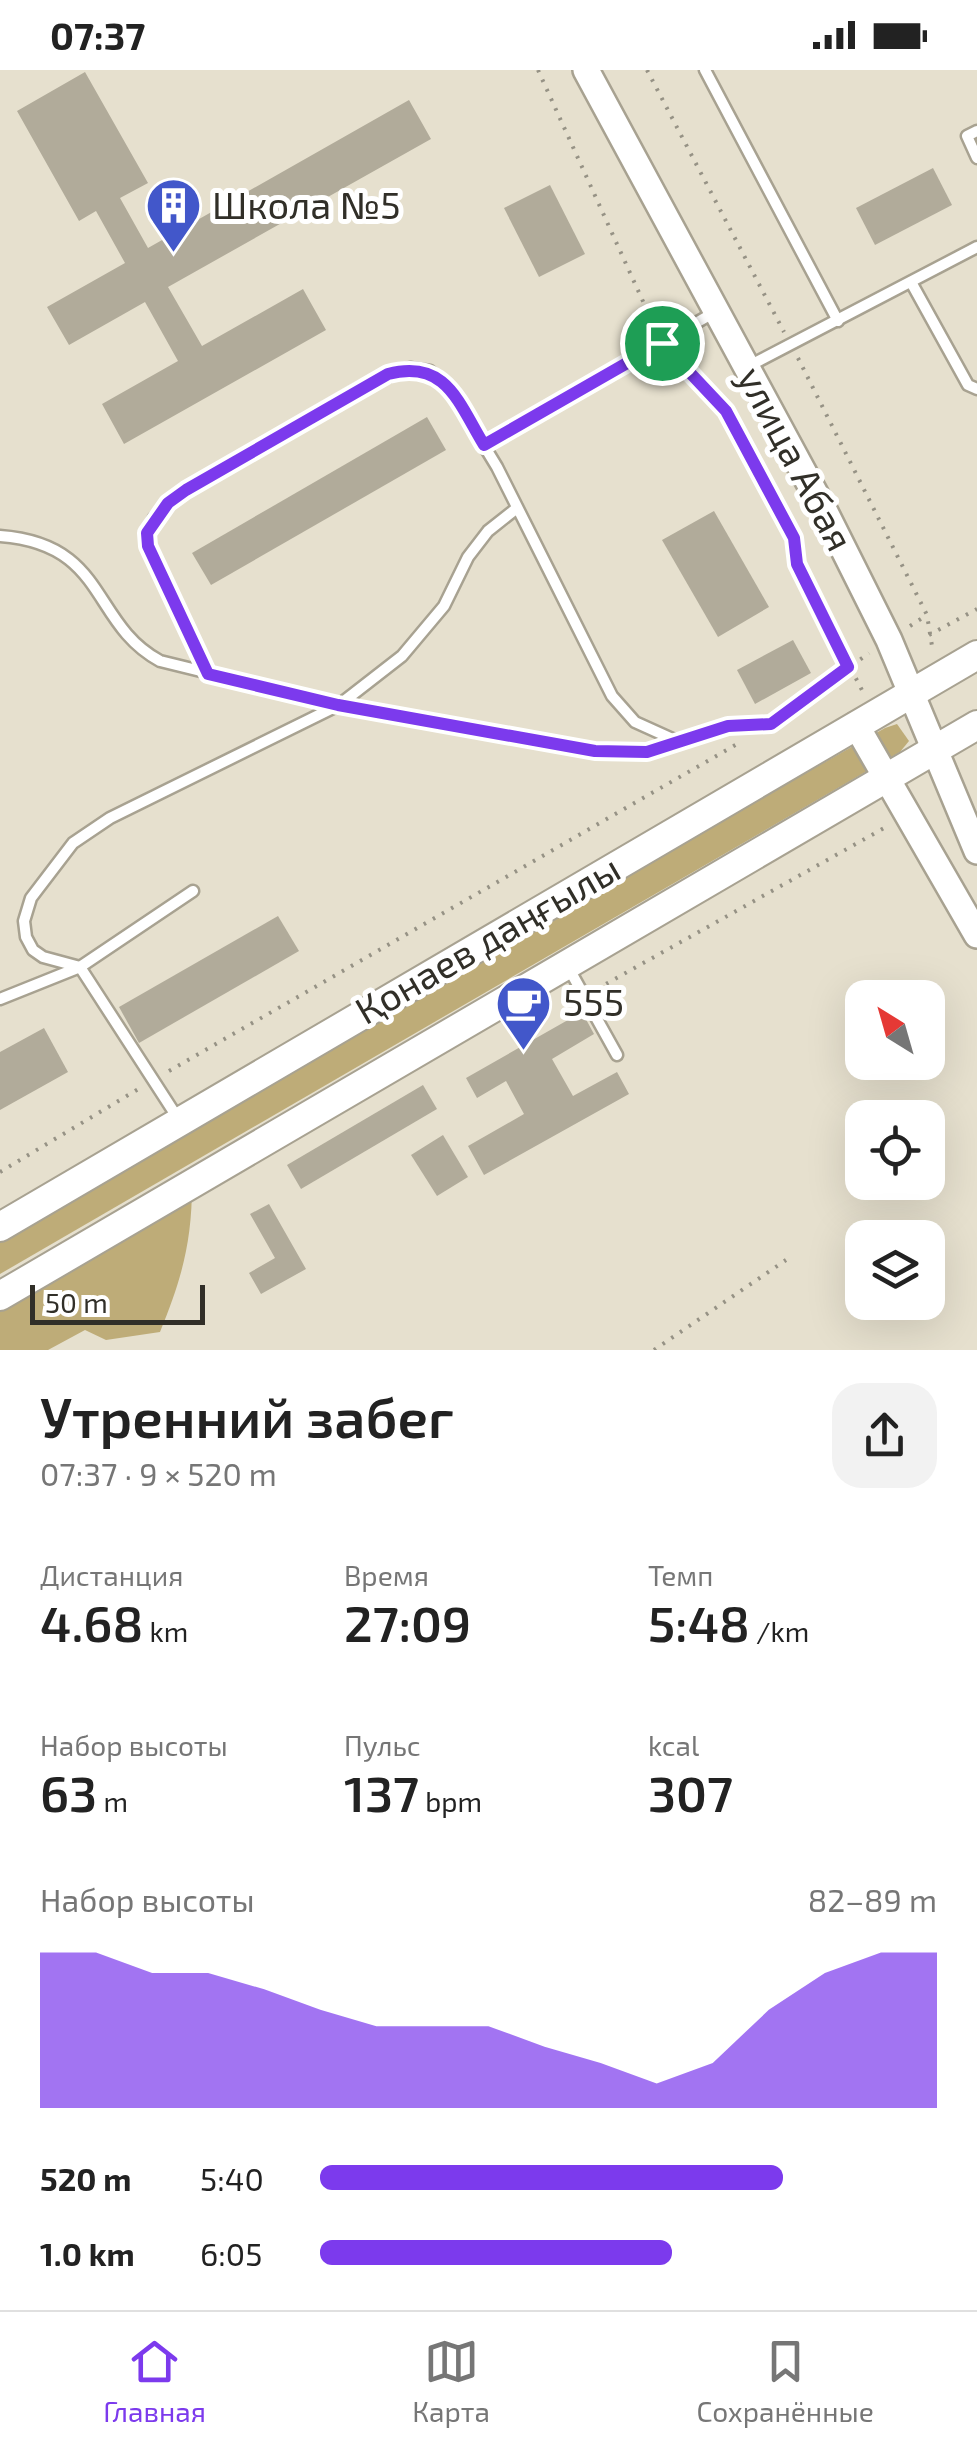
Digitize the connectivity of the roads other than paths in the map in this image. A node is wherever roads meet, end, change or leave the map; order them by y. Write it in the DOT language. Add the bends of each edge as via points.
graph roads {
  1 [pos="586,70"];
  2 [pos="705,70"];
  3 [pos="977,131"];
  4 [pos="977,158"];
  5 [pos="977,247"];
  6 [pos="911,282"];
  7 [pos="716,312"];
  8 [pos="838,321"];
  9 [pos="746,368"];
  10 [pos="977,389"];
  11 [pos="484,445"];
  12 [pos="517,508"];
  13 [pos="0,536"];
  14 [pos="977,655"];
  15 [pos="208,674"];
  16 [pos="908,693"];
  17 [pos="338,705"];
  18 [pos="771,724"];
  19 [pos="856,724"];
  20 [pos="977,725"];
  21 [pos="678,741"];
  22 [pos="933,752"];
  23 [pos="888,777"];
  24 [pos="977,851"];
  25 [pos="193,890"];
  26 [pos="977,935"];
  27 [pos="568,966"];
  28 [pos="80,967"];
  29 [pos="0,999"];
  30 [pos="617,1056"];
  31 [pos="180,1121"];
  32 [pos="0,1226"];
  33 [pos="0,1296"];
  1 -- 7 [label="street, улица Абая"];
  2 -- 8 [label="lane"];
  3 -- 4 [label="lane" via="967,136"];
  5 -- 6 [label="lane"];
  6 -- 8 [label="lane"];
  6 -- 10 [label="lane" via="968,385"];
  7 -- 9 [label="street, улица Абая"];
  7 -- 11 [label="lane"];
  8 -- 9 [label="lane"];
  9 -- 16 [label="street, улица Абая" via="889,640"];
  11 -- 12 [label="lane"];
  11 -- 15 [label="lane" via="452,393 430,371 410,368 360,387 168,503 147,533 148,546"];
  12 -- 17 [label="lane" via="468,557 444,606 402,656"];
  12 -- 21 [label="lane" via="612,696 635,722"];
  13 -- 15 [label="lane" via="66,554 137,649"];
  14 -- 16 [label="main road, Қонаев даңғылы"];
  15 -- 17 [label="lane"];
  16 -- 19 [label="main road, Қонаев даңғылы"];
  16 -- 22 [label="street, улица Абая"];
  17 -- 21 [label="lane" via="595,751 647,752"];
  17 -- 28 [label="lane" via="74,842 31,898 24,922 33,950"];
  18 -- 21 [label="lane" via="728,726"];
  19 -- 23 [label="street"];
  19 -- 31 [label="main road, Қонаев даңғылы"];
  20 -- 22 [label="main road, Қонаев даңғылы"];
  22 -- 23 [label="main road, Қонаев даңғылы"];
  22 -- 24 [label="street, улица Абая"];
  23 -- 26 [label="street"];
  23 -- 27 [label="main road, Қонаев даңғылы"];
  25 -- 28 [label="lane"];
  27 -- 30 [label="lane"];
  27 -- 33 [label="main road, Қонаев даңғылы"];
  28 -- 29 [label="lane"];
  28 -- 31 [label="lane"];
  31 -- 32 [label="main road, Қонаев даңғылы"];
}
